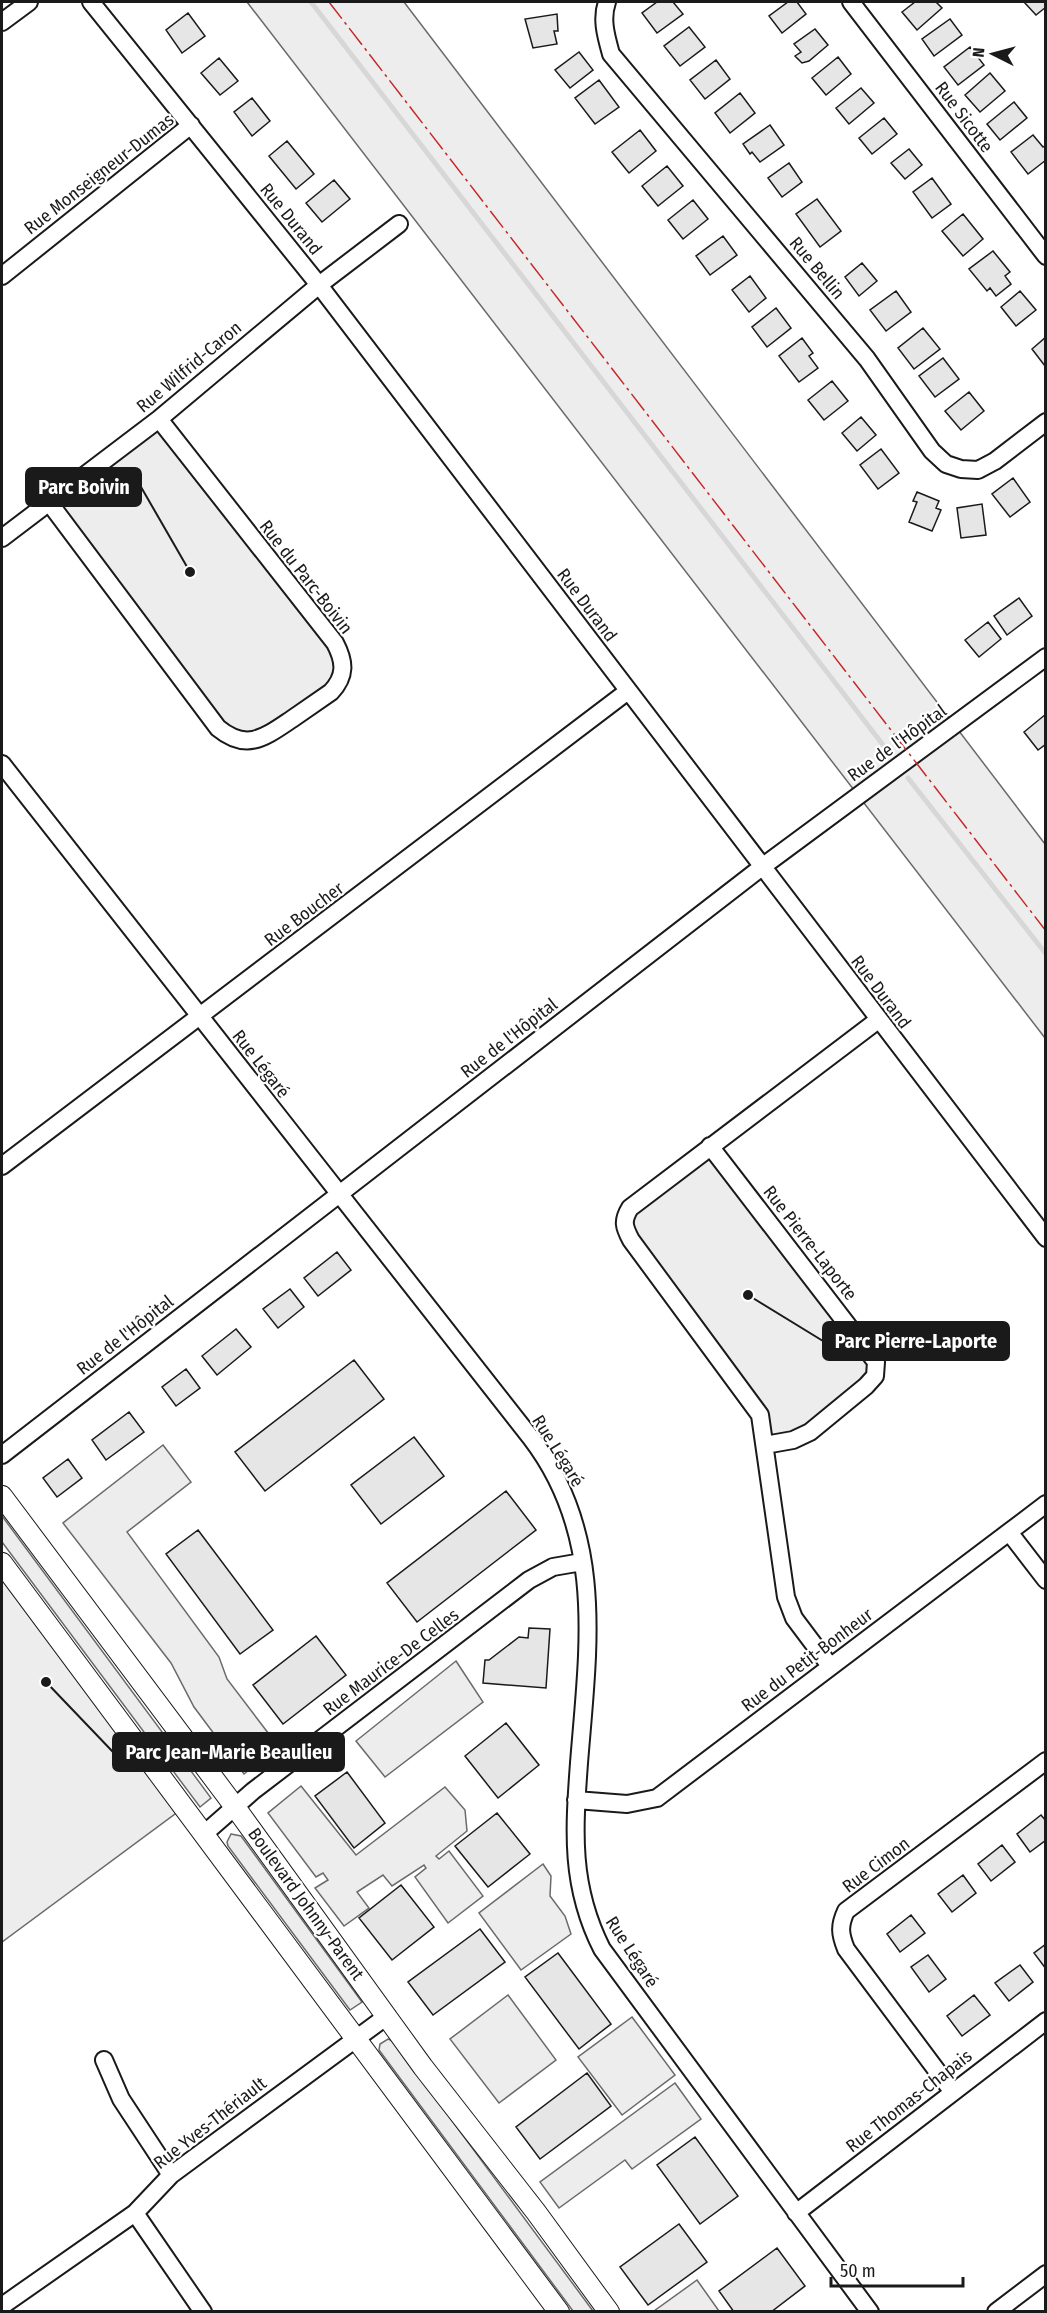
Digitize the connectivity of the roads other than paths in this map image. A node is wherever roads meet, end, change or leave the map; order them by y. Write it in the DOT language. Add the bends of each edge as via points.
graph roads {
  1 [pos="29,2"];
  2 [pos="91,2"];
  3 [pos="608,2"];
  4 [pos="851,2"];
  5 [pos="2,22"];
  6 [pos="192,125"];
  7 [pos="399,224"];
  8 [pos="1046,256"];
  9 [pos="2,276"];
  10 [pos="319,285"];
  11 [pos="159,419"];
  12 [pos="1046,422"];
  13 [pos="48,501"];
  14 [pos="2,538"];
  15 [pos="1046,657"];
  16 [pos="628,691"];
  17 [pos="2,764"];
  18 [pos="762,867"];
  19 [pos="200,1017"];
  20 [pos="878,1020"];
  21 [pos="710,1146"];
  22 [pos="2,1166"];
  23 [pos="338,1194"];
  24 [pos="1046,1238"];
  25 [pos="765,1445"];
  26 [pos="2,1455"];
  27 [pos="2,1496"];
  28 [pos="1046,1504"];
  29 [pos="1009,1532"];
  30 [pos="582,1562"];
  31 [pos="2,1563"];
  32 [pos="1046,1580"];
  33 [pos="830,1666"];
  34 [pos="1046,1761"];
  35 [pos="576,1800"];
  36 [pos="236,1807"];
  37 [pos="204,1834"];
  38 [pos="387,2016"];
  39 [pos="1046,2021"];
  40 [pos="356,2038"];
  41 [pos="104,2060"];
  42 [pos="952,2091"];
  43 [pos="171,2175"];
  44 [pos="135,2213"];
  45 [pos="796,2213"];
  46 [pos="1046,2274"];
  47 [pos="3,2301"];
  48 [pos="203,2312"];
  49 [pos="559,2312"];
  50 [pos="609,2312"];
  51 [pos="870,2312"];
  52 [pos="996,2312"];
  1 -- 5 [label="street"];
  2 -- 6 [label="street, Rue Durand"];
  3 -- 12 [label="street, Rue Bellin" via="604,10 605,31 611,54 867,359 932,451 946,464 978,470"];
  4 -- 8 [label="street, Rue Sicotte"];
  6 -- 9 [label="street, Rue Monseigneur-Dumas"];
  6 -- 10 [label="street, Rue Durand"];
  7 -- 10 [label="street, Rue Wilfrid-Caron"];
  10 -- 11 [label="street, Rue Wilfrid-Caron"];
  10 -- 16 [label="street, Rue Durand"];
  11 -- 13 [label="street, Rue Wilfrid-Caron"];
  11 -- 13 [label="street, Rue du Parc-Boivin" via="335,643 342,657 342,671 331,692 266,737 241,741 228,737"];
  13 -- 14 [label="street, Rue Wilfrid-Caron"];
  15 -- 18 [label="street, Rue de l'Hôpital"];
  16 -- 18 [label="street, Rue Durand"];
  16 -- 19 [label="street, Rue Boucher"];
  17 -- 19 [label="street, Rue Légaré"];
  18 -- 20 [label="street, Rue Durand"];
  18 -- 23 [label="street, Rue de l'Hôpital"];
  19 -- 22 [label="street, Rue Boucher"];
  19 -- 23 [label="street, Rue Légaré"];
  20 -- 21 [label="street"];
  20 -- 24 [label="street, Rue Durand"];
  21 -- 25 [label="street" via="630,1208 624,1218 625,1230 759,1415"];
  21 -- 25 [label="street, Rue Pierre-Laporte" via="876,1362 876,1376 810,1432"];
  23 -- 26 [label="street, Rue de l'Hôpital"];
  23 -- 30 [label="street, Rue Légaré" via="535,1444 576,1523"];
  25 -- 33 [label="street" via="786,1597 795,1618"];
  27 -- 36 [label="street, Boulevard Johnny-Parent"];
  28 -- 29 [label="street, Rue du Petit-Bonheur"];
  29 -- 32 [label="street"];
  29 -- 33 [label="street, Rue du Petit-Bonheur"];
  30 -- 35 [label="street, Rue Légaré" via="588,1600 588,1645"];
  30 -- 36 [label="street, Rue Maurice-De Celles" via="553,1567 529,1580"];
  31 -- 37 [label="street"];
  33 -- 35 [label="street, Rue du Petit-Bonheur" via="657,1798 627,1804"];
  34 -- 42 [label="street, Rue Cimon" via="846,1911 841,1921 840,1933 846,1949"];
  35 -- 45 [label="street, Rue Légaré" via="575,1857 581,1898 602,1949"];
  36 -- 37 [label="street, Rue Maurice-De Celles"];
  36 -- 38 [label="street, Boulevard Johnny-Parent"];
  37 -- 40 [label="street"];
  38 -- 40 [label="street, Rue Yves-Thériault"];
  38 -- 50 [label="street, Boulevard Johnny-Parent"];
  39 -- 42 [label="street, Rue Thomas-Chapais"];
  40 -- 43 [label="street, Rue Yves-Thériault"];
  40 -- 49 [label="street"];
  41 -- 43 [label="street" via="121,2099"];
  42 -- 45 [label="street, Rue Thomas-Chapais"];
  43 -- 44 [label="street, Rue Yves-Thériault"];
  44 -- 47 [label="street, Rue Yves-Thériault"];
  44 -- 48 [label="street"];
  45 -- 51 [label="street, Rue Légaré"];
  46 -- 52 [label="street"];
}
